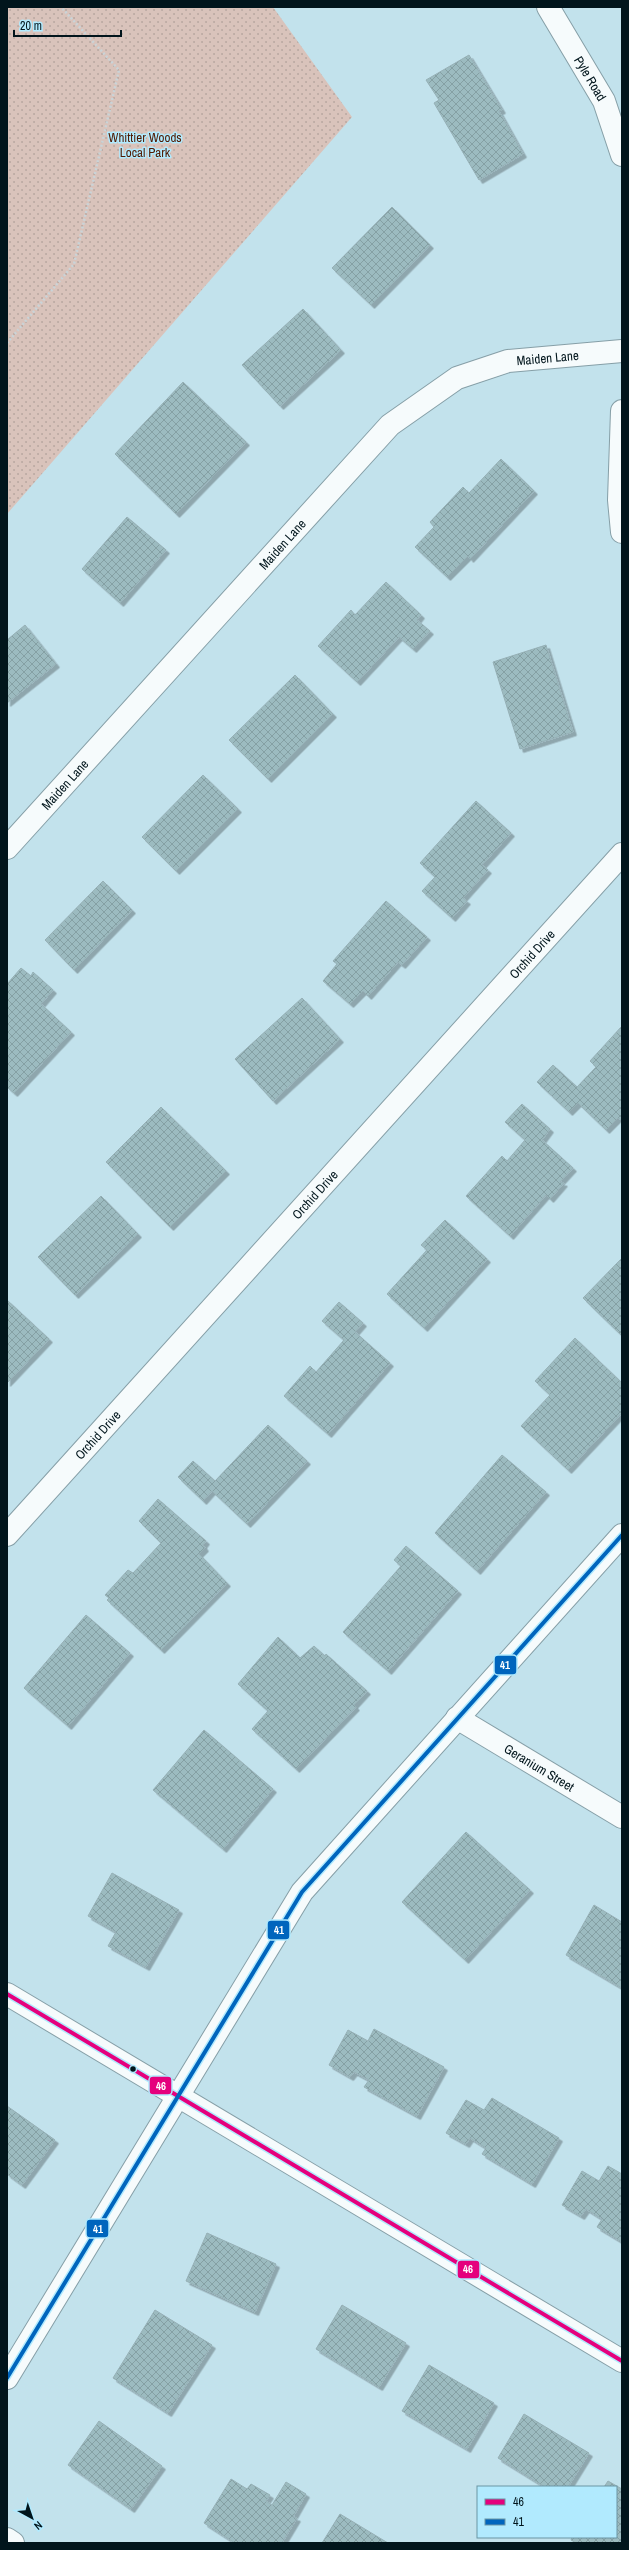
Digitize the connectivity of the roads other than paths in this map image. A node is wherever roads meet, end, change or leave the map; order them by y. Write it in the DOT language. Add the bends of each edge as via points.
graph roads {
  1 [pos="548,7"];
  2 [pos="622,155"];
  3 [pos="622,351"];
  4 [pos="622,412"];
  5 [pos="622,532"];
  6 [pos="7,848"];
  7 [pos="622,854"];
  8 [pos="7,1535"];
  9 [pos="622,1535"];
  10 [pos="457,1718"];
  11 [pos="622,1817"];
  12 [pos="7,1994"];
  13 [pos="178,2097"];
  14 [pos="622,2361"];
  15 [pos="7,2378"];
  16 [pos="7,2539"];
  17 [pos="13,2543"];
  1 -- 2 [label="street, Pyle Road" via="604,101"];
  3 -- 6 [label="street, Maiden Lane" via="508,361 457,378 390,425"];
  4 -- 5 [label="street" via="619,500"];
  7 -- 8 [label="street, Orchid Drive"];
  9 -- 10 [label="street"];
  10 -- 11 [label="street, Geranium Street"];
  10 -- 13 [label="street" via="302,1892"];
  12 -- 13 [label="street"];
  13 -- 14 [label="street"];
  13 -- 15 [label="street"];
  16 -- 17 [label="street"];
}
